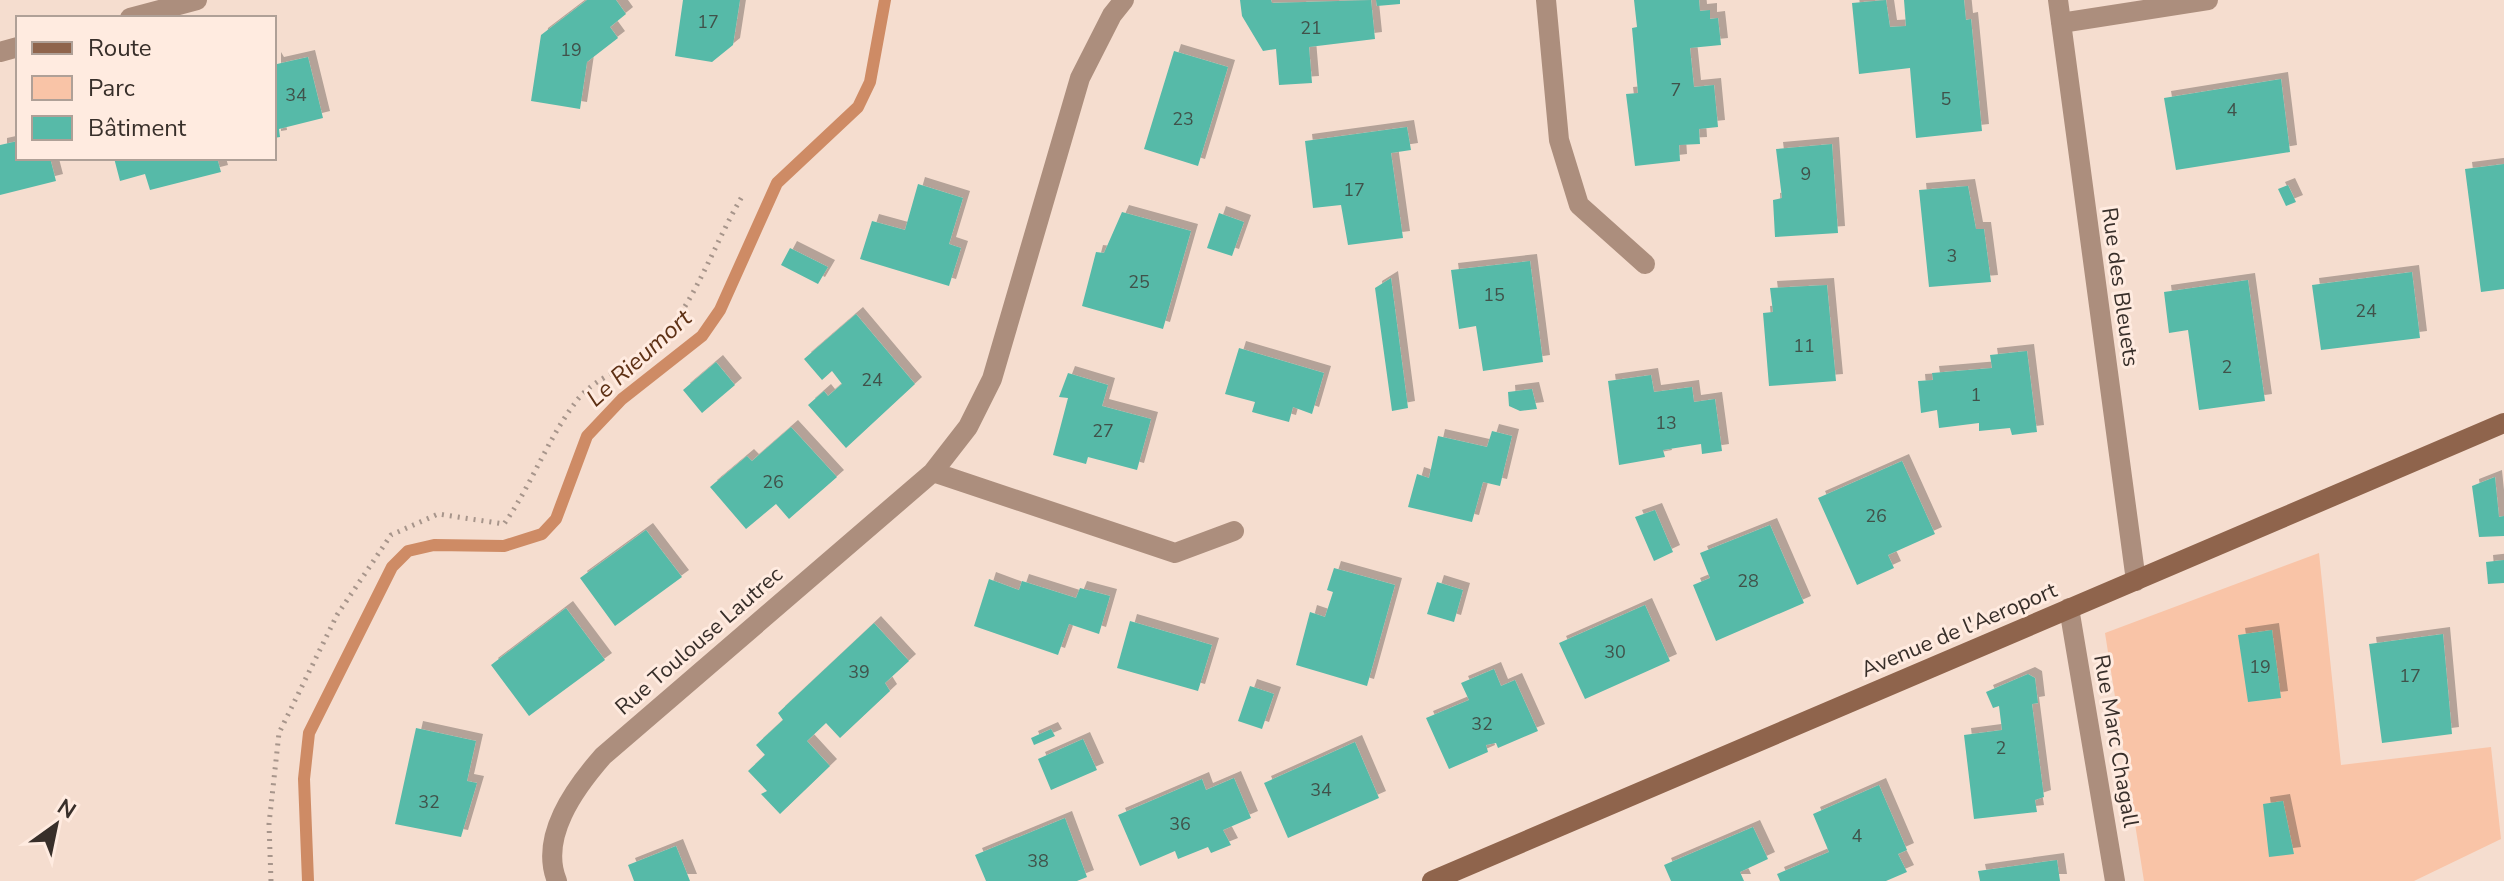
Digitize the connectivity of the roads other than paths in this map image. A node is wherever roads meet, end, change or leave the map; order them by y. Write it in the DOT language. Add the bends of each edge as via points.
graph roads {
  1 [pos="197,0"];
  2 [pos="1124,0"];
  3 [pos="1546,0"];
  4 [pos="2058,0"];
  5 [pos="2208,0"];
  6 [pos="137,16"];
  7 [pos="2061,23"];
  8 [pos="1645,264"];
  9 [pos="2504,423"];
  10 [pos="933,472"];
  11 [pos="1234,531"];
  12 [pos="2136,581"];
  13 [pos="2069,608"];
  14 [pos="557,881"];
  15 [pos="1432,881"];
  16 [pos="2115,881"];
  1 -- 6 [label="street"];
  2 -- 10 [label="street, Rue Toulouse Lautrec" via="1080,78 992,379 968,427"];
  3 -- 8 [label="street" via="1559,140 1579,205"];
  4 -- 7 [label="street, Rue des Bleuets"];
  5 -- 7 [label="street"];
  7 -- 12 [label="street, Rue des Bleuets"];
  9 -- 12 [label="street, Avenue de l'Aeroport"];
  10 -- 11 [label="street" via="1175,553"];
  10 -- 14 [label="street, Rue Toulouse Lautrec" via="603,756 576,788 558,827 551,866"];
  12 -- 13 [label="street, Avenue de l'Aeroport"];
  13 -- 15 [label="street, Avenue de l'Aeroport"];
  13 -- 16 [label="street, Rue Marc Chagall"];
}
